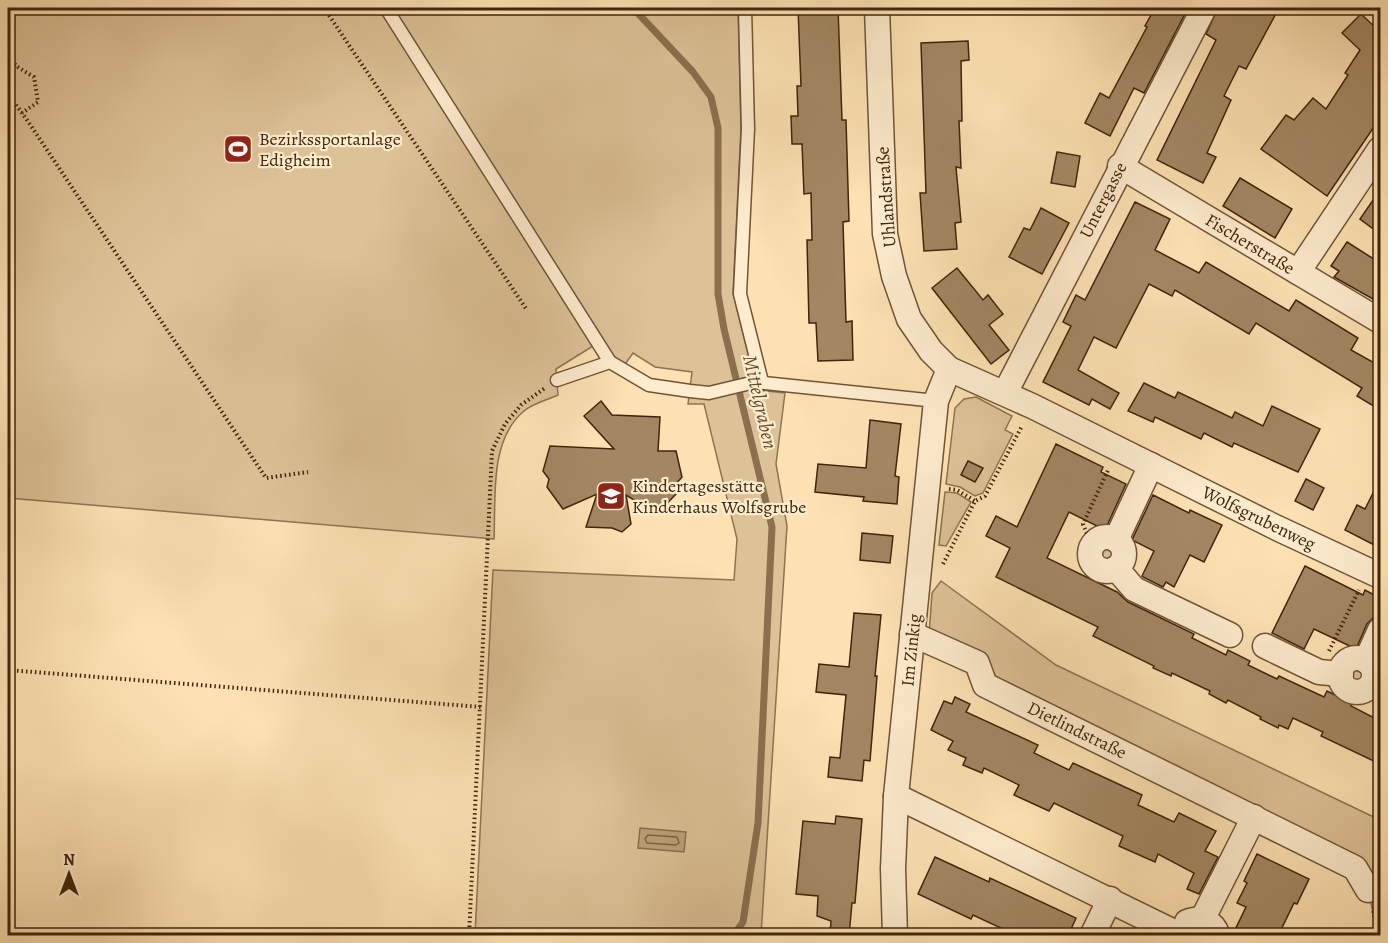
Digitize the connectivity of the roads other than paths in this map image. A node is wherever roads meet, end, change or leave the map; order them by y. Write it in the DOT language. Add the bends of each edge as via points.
graph roads {
  1 [pos="386,8"];
  2 [pos="745,8"];
  3 [pos="877,8"];
  4 [pos="1204,8"];
  5 [pos="1380,149"];
  6 [pos="1120,166"];
  7 [pos="1298,272"];
  8 [pos="1380,321"];
  9 [pos="610,362"];
  10 [pos="950,369"];
  11 [pos="557,380"];
  12 [pos="759,382"];
  13 [pos="1005,393"];
  14 [pos="936,401"];
  15 [pos="1151,465"];
  16 [pos="1116,540"];
  17 [pos="1116,568"];
  18 [pos="1374,573"];
  19 [pos="1380,630"];
  20 [pos="912,634"];
  21 [pos="1230,635"];
  22 [pos="1265,646"];
  23 [pos="1366,661"];
  24 [pos="1341,674"];
  25 [pos="1373,695"];
  26 [pos="896,796"];
  27 [pos="1254,817"];
  28 [pos="1368,890"];
  29 [pos="1110,899"];
  30 [pos="1210,928"];
  31 [pos="1178,935"];
  32 [pos="895,936"];
  33 [pos="1092,936"];
  1 -- 9 [label="lane"];
  2 -- 12 [label="lane" via="748,129 740,294"];
  3 -- 10 [label="street, Uhlandstraße" via="885,234 909,319 931,351"];
  4 -- 6 [label="street, Untergasse"];
  5 -- 7 [label="street"];
  6 -- 7 [label="street, Fischerstraße"];
  6 -- 13 [label="street, Untergasse"];
  7 -- 8 [label="street, Fischerstraße"];
  9 -- 11 [label="lane"];
  9 -- 12 [label="lane" via="649,385 709,393"];
  10 -- 13 [label="street, Wolfsgrubenweg"];
  10 -- 14 [label="street, Im Zinkig"];
  12 -- 14 [label="lane"];
  13 -- 15 [label="street, Wolfsgrubenweg"];
  14 -- 20 [label="street, Im Zinkig"];
  15 -- 16 [label="street"];
  15 -- 18 [label="street, Wolfsgrubenweg"];
  16 -- 17 [label="street" via="1124,554"];
  16 -- 17 [label="street" via="1106,537 1096,542 1090,556 1096,566"];
  17 -- 21 [label="street" via="1134,589"];
  19 -- 23 [label="street"];
  20 -- 26 [label="street, Im Zinkig"];
  20 -- 27 [label="street, Dietlindstraße" via="977,663 985,685"];
  22 -- 24 [label="street" via="1319,672"];
  23 -- 24 [label="street" via="1350,660"];
  23 -- 25 [label="street" via="1374,675 1370,686"];
  24 -- 25 [label="street" via="1346,688"];
  26 -- 29 [label="street"];
  26 -- 32 [label="street, Im Zinkig"];
  27 -- 28 [label="street, Dietlindstraße" via="1355,868"];
  27 -- 30 [label="street"];
  29 -- 31 [label="street"];
  29 -- 33 [label="street"];
  30 -- 31 [label="street" via="1190,921"];
}
